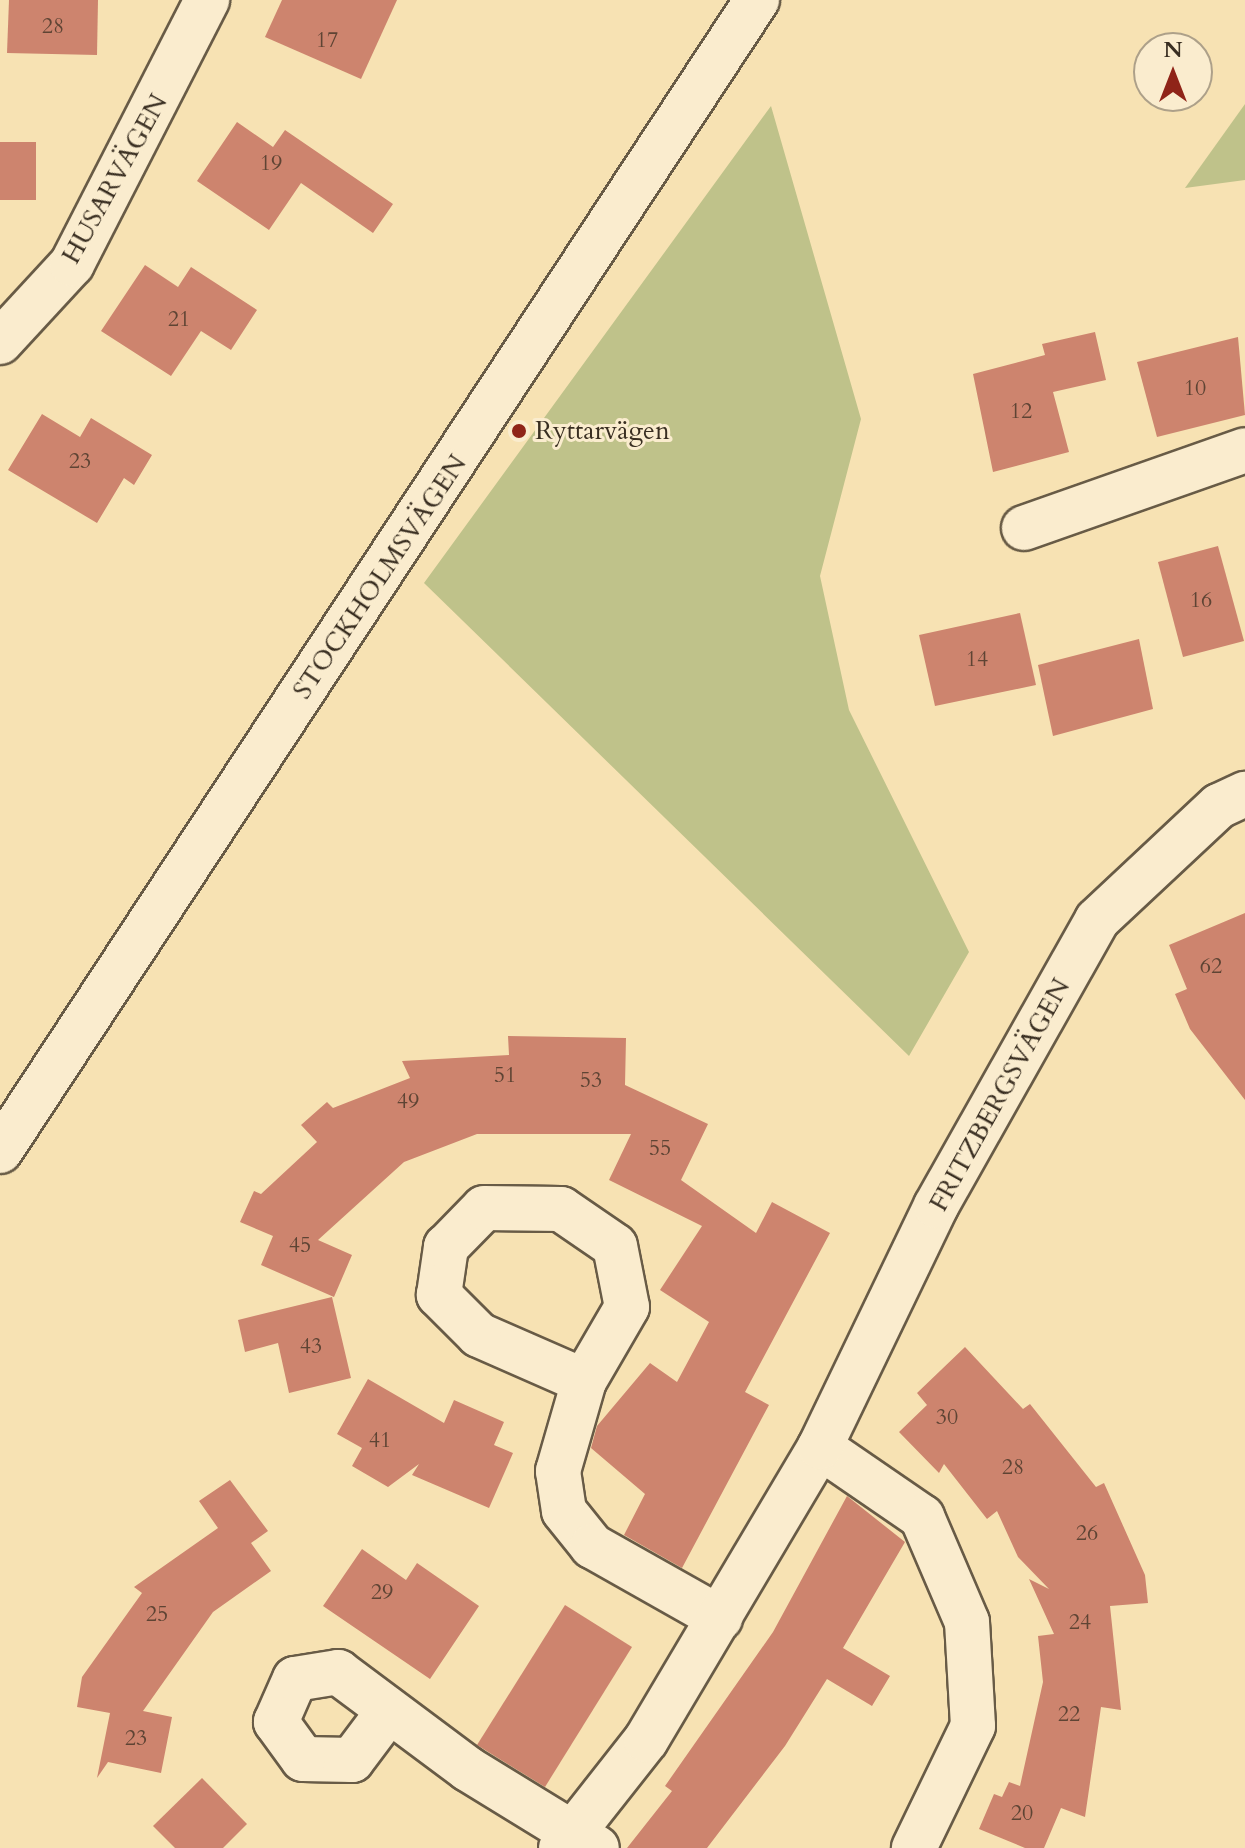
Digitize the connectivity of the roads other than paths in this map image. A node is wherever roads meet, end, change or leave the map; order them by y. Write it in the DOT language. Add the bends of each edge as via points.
graph roads {
  1 [pos="207,0"];
  2 [pos="757,0"];
  3 [pos="0,342"];
  4 [pos="1245,450"];
  5 [pos="1024,528"];
  6 [pos="1245,794"];
  7 [pos="0,1151"];
  8 [pos="584,1381"];
  9 [pos="820,1447"];
  10 [pos="720,1618"];
  11 [pos="388,1712"];
  12 [pos="578,1842"];
  13 [pos="914,1848"];
  1 -- 3 [label="street, HUSARVÄGEN" via="72,264"];
  2 -- 7 [label="street, STOCKHOLMSVÄGEN"];
  4 -- 5 [label="street"];
  6 -- 9 [label="street, FRITZBERGSVÄGEN" via="1219,806 1097,920 936,1206"];
  8 -- 8 [label="street" via="627,1307 615,1246 561,1209 484,1208 446,1247 439,1295 479,1335"];
  8 -- 10 [label="street" via="558,1471 564,1511 592,1546"];
  9 -- 10 [label="street, FRITZBERGSVÄGEN"];
  9 -- 13 [label="street" via="922,1517 967,1622 973,1726"];
  10 -- 12 [label="street, FRITZBERGSVÄGEN"];
  11 -- 12 [label="street"];
}
